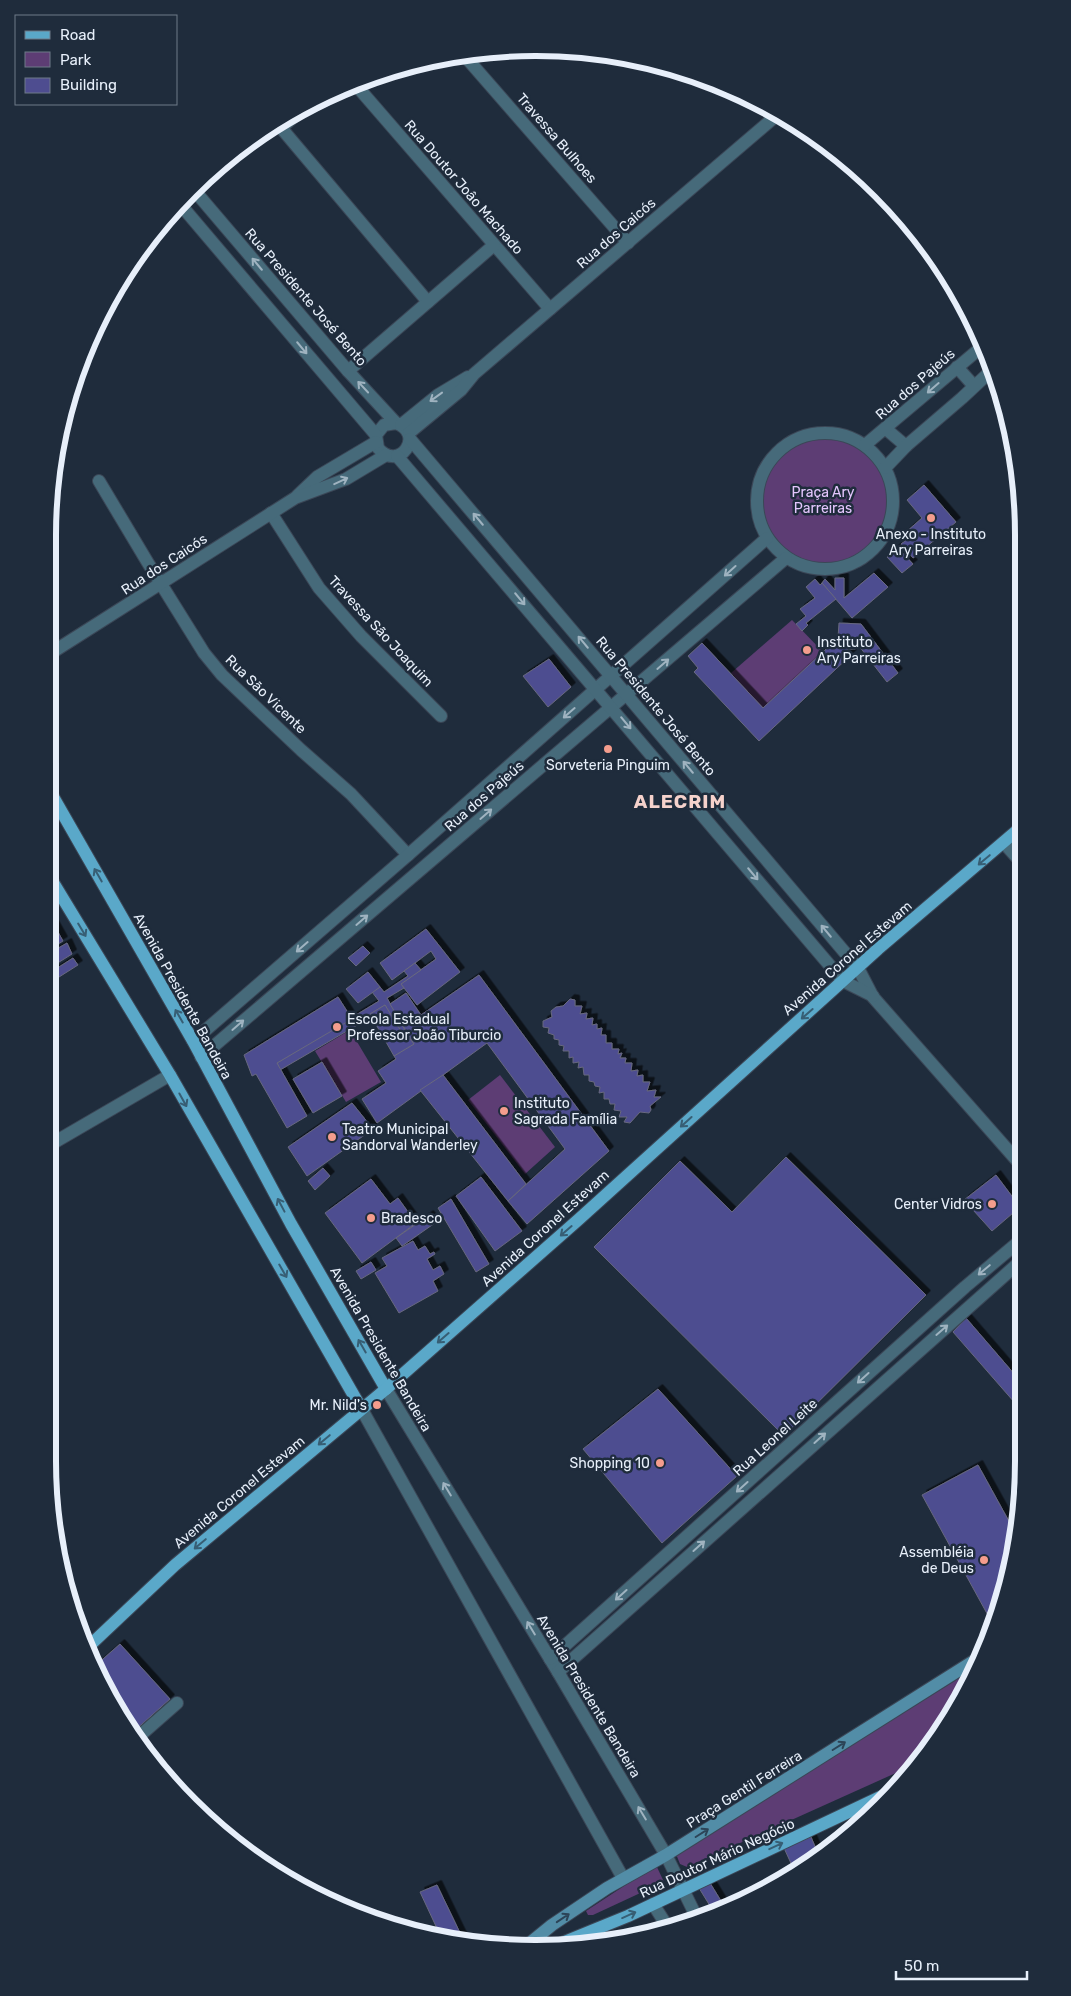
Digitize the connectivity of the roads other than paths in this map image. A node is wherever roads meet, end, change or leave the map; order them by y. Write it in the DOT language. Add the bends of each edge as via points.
graph roads {
  1 [pos="469,61"];
  2 [pos="360,90"];
  3 [pos="773,119"];
  4 [pos="282,129"];
  5 [pos="199,195"];
  6 [pos="185,210"];
  7 [pos="214,214"];
  8 [pos="199,226"];
  9 [pos="628,243"];
  10 [pos="494,245"];
  11 [pos="428,302"];
  12 [pos="550,310"];
  13 [pos="301,315"];
  14 [pos="285,328"];
  15 [pos="977,350"];
  16 [pos="957,367"];
  17 [pos="348,371"];
  18 [pos="987,375"];
  19 [pos="974,386"];
  20 [pos="886,429"];
  21 [pos="404,430"];
  22 [pos="376,438"];
  23 [pos="865,446"];
  24 [pos="906,446"];
  25 [pos="392,455"];
  26 [pos="885,468"];
  27 [pos="99,481"];
  28 [pos="295,498"];
  29 [pos="271,513"];
  30 [pos="766,538"];
  31 [pos="786,558"];
  32 [pos="519,567"];
  33 [pos="504,581"];
  34 [pos="161,584"];
  35 [pos="56,650"];
  36 [pos="612,676"];
  37 [pos="596,689"];
  38 [pos="627,694"];
  39 [pos="612,706"];
  40 [pos="440,716"];
  41 [pos="56,802"];
  42 [pos="1015,833"];
  43 [pos="749,838"];
  44 [pos="1004,843"];
  45 [pos="734,852"];
  46 [pos="408,855"];
  47 [pos="1015,856"];
  48 [pos="56,887"];
  49 [pos="858,968"];
  50 [pos="844,982"];
  51 [pos="874,997"];
  52 [pos="193,1041"];
  53 [pos="201,1057"];
  54 [pos="170,1075"];
  55 [pos="56,1141"];
  56 [pos="1015,1157"];
  57 [pos="1015,1245"];
  58 [pos="1015,1266"];
  59 [pos="886,1358"];
  60 [pos="896,1370"];
  61 [pos="386,1389"];
  62 [pos="361,1408"];
  63 [pos="664,1557"];
  64 [pos="676,1566"];
  65 [pos="93,1643"];
  66 [pos="550,1659"];
  67 [pos="969,1664"];
  68 [pos="558,1672"];
  69 [pos="177,1703"];
  70 [pos="142,1734"];
  71 [pos="870,1803"];
  72 [pos="666,1855"];
  73 [pos="623,1878"];
  74 [pos="682,1890"];
  75 [pos="654,1904"];
  76 [pos="694,1912"];
  77 [pos="664,1922"];
  78 [pos="572,1939"];
  79 [pos="534,1940"];
  1 -- 9 [label="street, Travessa Bulhoes"];
  2 -- 10 [label="street, Rua Doutor Joâo Machado"];
  3 -- 9 [label="street, Rua dos Caicós"];
  4 -- 11 [label="street"];
  5 -- 7 [label="street, Rua Presidente José Bento"];
  6 -- 8 [label="street"];
  7 -- 8 [label="street"];
  13 -- 7 [label="street, Rua Presidente José Bento, one-way"];
  8 -- 14 [label="street"];
  9 -- 12 [label="street, Rua dos Caicós"];
  10 -- 11 [label="street"];
  10 -- 12 [label="street, Rua Doutor Joâo Machado"];
  11 -- 17 [label="street"];
  12 -- 21 [label="street, Rua dos Caicós" via="474,374 445,404"];
  13 -- 14 [label="street"];
  13 -- 17 [label="street, Rua Presidente José Bento"];
  14 -- 22 [label="street, one-way"];
  15 -- 16 [label="street, Rua dos Pajeús"];
  16 -- 19 [label="street"];
  16 -- 20 [label="street, Rua dos Pajeús, one-way"];
  21 -- 17 [label="street, Rua Presidente José Bento, one-way"];
  18 -- 19 [label="street"];
  19 -- 24 [label="street"];
  20 -- 23 [label="street, Rua dos Pajeús"];
  20 -- 24 [label="street"];
  21 -- 22 [label="street" via="384,425"];
  21 -- 25 [label="street" via="406,450"];
  32 -- 21 [label="street, Rua Presidente José Bento, one-way"];
  22 -- 25 [label="street" via="378,448"];
  22 -- 28 [label="street, Rua dos Caicós" via="317,477"];
  23 -- 26 [label="street"];
  23 -- 30 [label="street" via="848,437 830,433 811,434 793,440 778,451 764,470 756,492 757,516"];
  24 -- 26 [label="street"];
  28 -- 25 [label="street, Rua dos Caicós, one-way" via="322,490"];
  25 -- 33 [label="street, Rua Presidente José Bento"];
  26 -- 31 [label="street" via="893,490 893,514 884,537 868,555 847,566 823,570 799,565"];
  27 -- 34 [label="street, Rua São Vicente"];
  28 -- 29 [label="street, Rua dos Caicós"];
  29 -- 34 [label="street, Rua dos Caicós"];
  29 -- 40 [label="street, Travessa São Joaquim" via="319,588"];
  30 -- 31 [label="street"];
  30 -- 36 [label="street, Rua dos Pajeús, one-way"];
  38 -- 31 [label="street, Rua dos Pajeús, one-way"];
  32 -- 33 [label="street"];
  36 -- 32 [label="street, Rua Presidente José Bento, one-way"];
  33 -- 37 [label="street, Rua Presidente José Bento, one-way"];
  34 -- 35 [label="street, Rua dos Caicós"];
  34 -- 46 [label="street, Rua São Vicente" via="204,653 222,675 352,794"];
  36 -- 37 [label="street, Rua dos Pajeús"];
  36 -- 38 [label="street, Rua Presidente José Bento"];
  37 -- 39 [label="street, Rua Presidente José Bento"];
  37 -- 46 [label="street, Rua dos Pajeús, one-way"];
  38 -- 39 [label="street, Rua dos Pajeús"];
  43 -- 38 [label="street, Rua Presidente José Bento, one-way"];
  39 -- 45 [label="street, Rua Presidente José Bento, one-way"];
  53 -- 39 [label="street, Rua dos Pajeús, one-way"];
  52 -- 41 [label="main road, Avenida Presidente Bandeira, one-way"];
  42 -- 44 [label="main road, Avenida Coronel Estevam"];
  43 -- 45 [label="street"];
  49 -- 43 [label="street, Rua Presidente José Bento, one-way"];
  44 -- 47 [label="street"];
  44 -- 49 [label="main road, Avenida Coronel Estevam, one-way"];
  45 -- 50 [label="street, Rua Presidente José Bento, one-way"];
  46 -- 52 [label="street, Rua dos Pajeús, one-way"];
  48 -- 54 [label="main road, one-way"];
  49 -- 50 [label="main road, Avenida Coronel Estevam"];
  49 -- 51 [label="street, Rua Presidente José Bento"];
  50 -- 51 [label="street, Rua Presidente José Bento"];
  50 -- 61 [label="main road, Avenida Coronel Estevam, one-way"];
  51 -- 56 [label="street, Rua Presidente José Bento"];
  52 -- 53 [label="main road, Avenida Presidente Bandeira"];
  61 -- 53 [label="main road, Avenida Presidente Bandeira, one-way"];
  54 -- 55 [label="street"];
  54 -- 62 [label="main road, one-way"];
  57 -- 59 [label="street, Rua Leonel Leite, one-way"];
  60 -- 58 [label="street, one-way"];
  59 -- 60 [label="street"];
  59 -- 63 [label="street, Rua Leonel Leite, one-way"];
  64 -- 60 [label="street, one-way"];
  61 -- 62 [label="main road, Avenida Coronel Estevam"];
  66 -- 61 [label="street, Avenida Presidente Bandeira, one-way"];
  62 -- 65 [label="main road, Avenida Coronel Estevam, one-way" via="175,1565"];
  62 -- 73 [label="street"];
  63 -- 64 [label="street"];
  63 -- 66 [label="street, Rua Leonel Leite, one-way"];
  64 -- 68 [label="street"];
  66 -- 68 [label="street, Avenida Presidente Bandeira"];
  72 -- 67 [label="main road, Praça Gentil Ferreira, one-way"];
  72 -- 68 [label="street, Avenida Presidente Bandeira, one-way"];
  69 -- 70 [label="street"];
  74 -- 71 [label="main road, Rua Doutor Mário Negócio, one-way"];
  72 -- 73 [label="main road, Praça Gentil Ferreira"];
  72 -- 74 [label="street, Avenida Presidente Bandeira"];
  79 -- 73 [label="main road, Praça Gentil Ferreira, one-way"];
  74 -- 75 [label="main road, Rua Doutor Mário Negócio"];
  74 -- 76 [label="street, Avenida Presidente Bandeira"];
  75 -- 77 [label="street"];
  78 -- 75 [label="main road, Rua Doutor Mário Negócio, one-way"];
}
